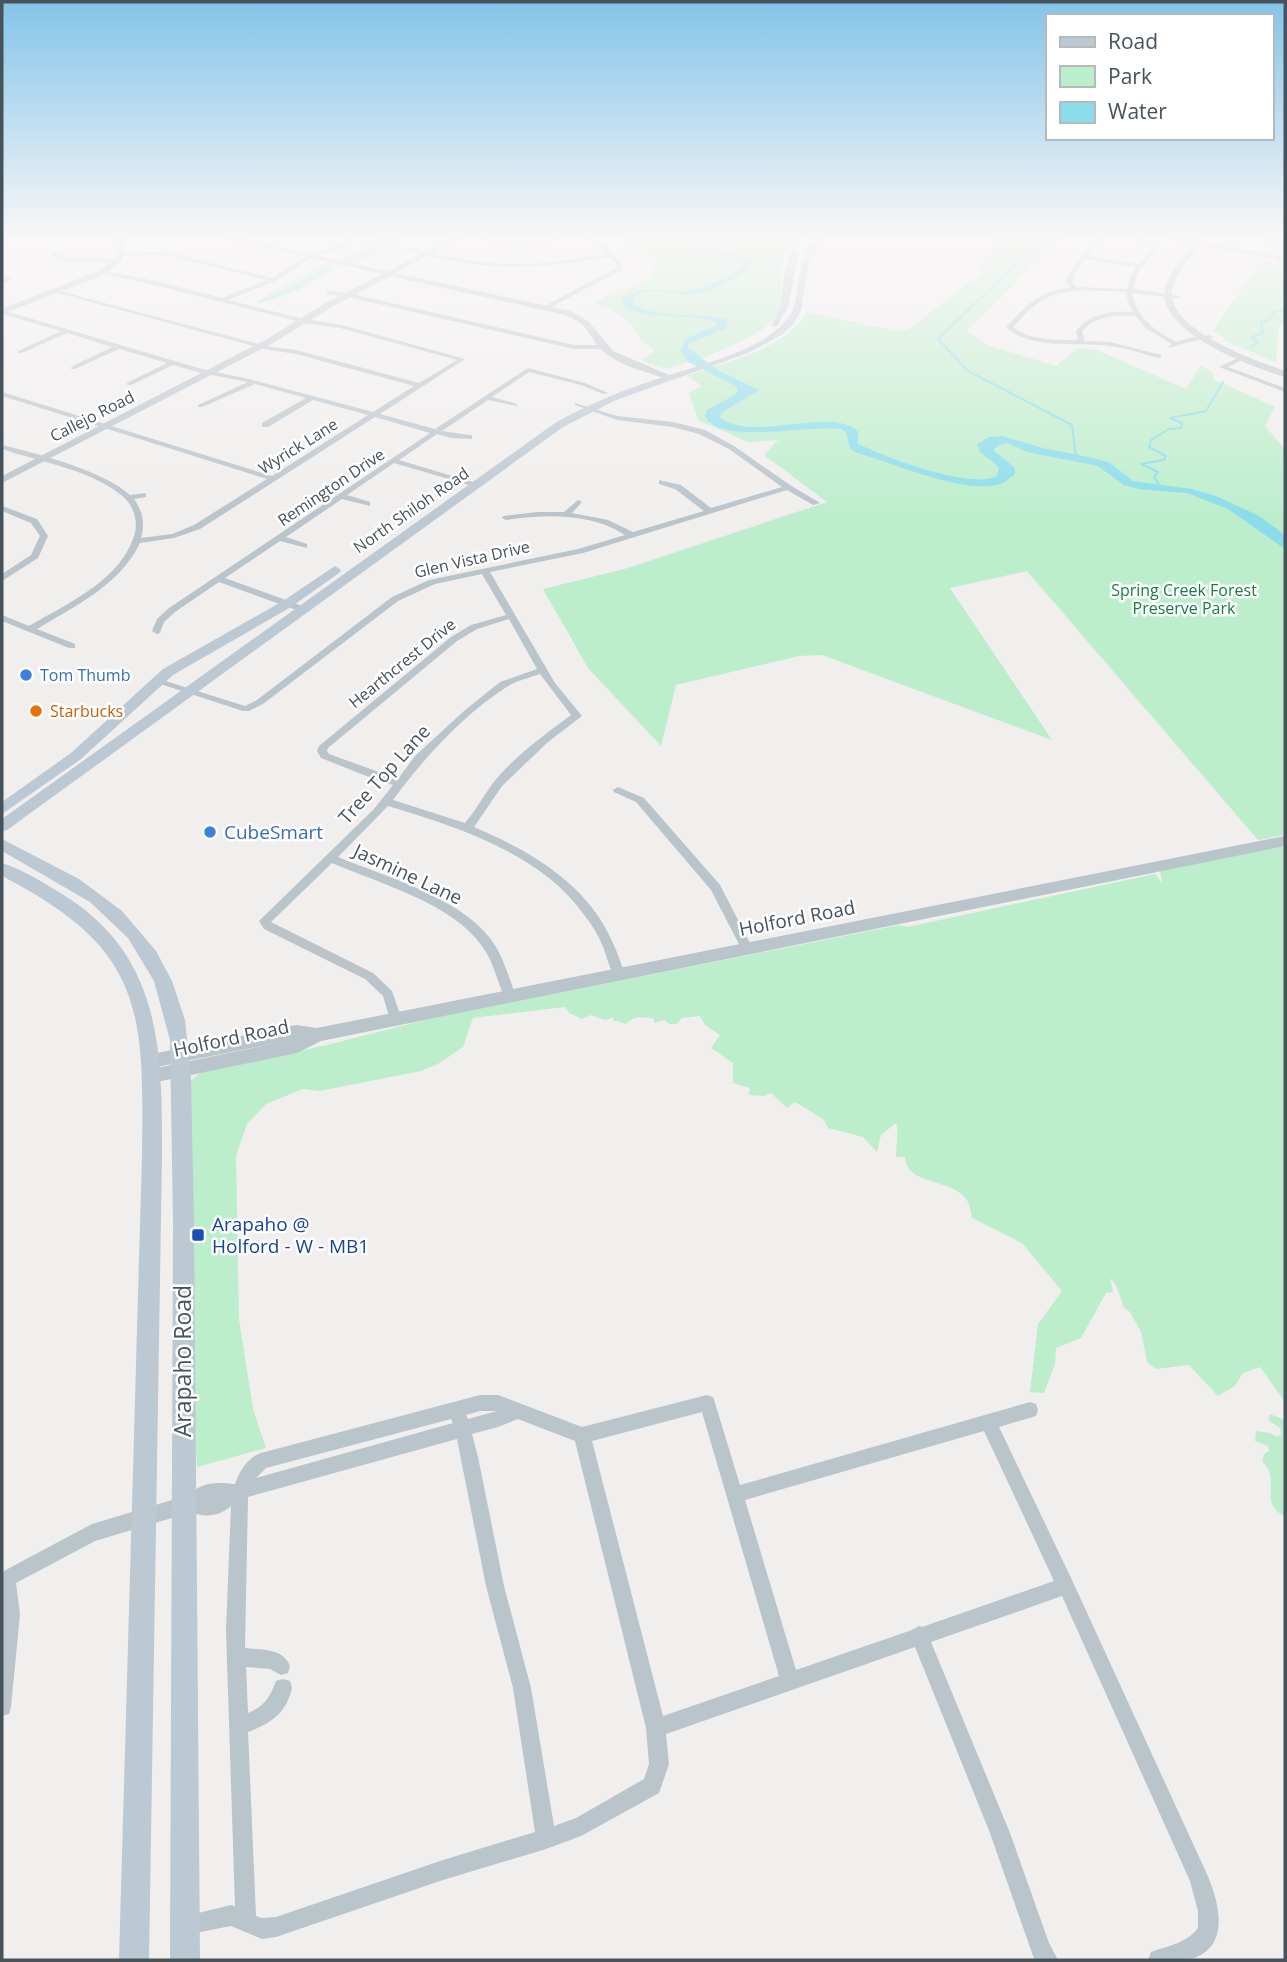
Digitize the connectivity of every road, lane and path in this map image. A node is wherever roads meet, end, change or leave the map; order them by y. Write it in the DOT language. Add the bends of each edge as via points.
graph roads {
  1 [pos="60,331"];
  2 [pos="201,331"];
  3 [pos="287,331"];
  4 [pos="357,331"];
  5 [pos="499,331"];
  6 [pos="595,331"];
  7 [pos="764,331"];
  8 [pos="780,331"];
  9 [pos="1011,331"];
  10 [pos="1079,331"];
  11 [pos="1153,331"];
  12 [pos="1199,331"];
  13 [pos="65,332"];
  14 [pos="1207,337"];
  15 [pos="1082,343"];
  16 [pos="1176,344"];
  17 [pos="259,346"];
  18 [pos="602,346"];
  19 [pos="117,347"];
  20 [pos="20,352"];
  21 [pos="1159,356"];
  22 [pos="1242,358"];
  23 [pos="1143,360"];
  24 [pos="172,363"];
  25 [pos="73,368"];
  26 [pos="1285,372"];
  27 [pos="208,373"];
  28 [pos="671,374"];
  29 [pos="254,382"];
  30 [pos="129,384"];
  31 [pos="421,386"];
  32 [pos="1285,390"];
  33 [pos="605,393"];
  34 [pos="2,394"];
  35 [pos="312,398"];
  36 [pos="488,398"];
  37 [pos="515,405"];
  38 [pos="200,406"];
  39 [pos="582,407"];
  40 [pos="374,415"];
  41 [pos="265,425"];
  42 [pos="105,426"];
  43 [pos="436,432"];
  44 [pos="468,437"];
  45 [pos="2,447"];
  46 [pos="41,460"];
  47 [pos="394,461"];
  48 [pos="273,479"];
  49 [pos="2,480"];
  50 [pos="462,481"];
  51 [pos="662,482"];
  52 [pos="476,486"];
  53 [pos="788,488"];
  54 [pos="143,495"];
  55 [pos="342,496"];
  56 [pos="129,498"];
  57 [pos="578,502"];
  58 [pos="816,503"];
  59 [pos="367,504"];
  60 [pos="2,508"];
  61 [pos="710,512"];
  62 [pos="566,515"];
  63 [pos="506,518"];
  64 [pos="634,536"];
  65 [pos="280,538"];
  66 [pos="138,541"];
  67 [pos="304,546"];
  68 [pos="485,570"];
  69 [pos="2,578"];
  70 [pos="219,579"];
  71 [pos="287,604"];
  72 [pos="302,609"];
  73 [pos="511,616"];
  74 [pos="2,618"];
  75 [pos="30,629"];
  76 [pos="158,631"];
  77 [pos="72,646"];
  78 [pos="542,670"];
  79 [pos="156,681"];
  80 [pos="189,690"];
  81 [pos="92,741"];
  82 [pos="89,763"];
  83 [pos="400,783"];
  84 [pos="618,790"];
  85 [pos="387,802"];
  86 [pos="2,809"];
  87 [pos="2,826"];
  88 [pos="466,828"];
  89 [pos="1285,841"];
  90 [pos="2,844"];
  91 [pos="330,858"];
  92 [pos="2,869"];
  93 [pos="137,938"];
  94 [pos="747,948"];
  95 [pos="113,950"];
  96 [pos="619,975"];
  97 [pos="510,997"];
  98 [pos="396,1020"];
  99 [pos="182,1062"];
  100 [pos="152,1068"];
  101 [pos="1030,1410"];
  102 [pos="516,1411"];
  103 [pos="459,1419"];
  104 [pos="988,1422"];
  105 [pos="582,1435"];
  106 [pos="236,1492"];
  107 [pos="734,1495"];
  108 [pos="182,1506"];
  109 [pos="143,1516"];
  110 [pos="4,1580"];
  111 [pos="1066,1586"];
  112 [pos="919,1635"];
  113 [pos="236,1657"];
  114 [pos="281,1666"];
  115 [pos="790,1681"];
  116 [pos="283,1689"];
  117 [pos="2,1707"];
  118 [pos="238,1726"];
  119 [pos="656,1728"];
  120 [pos="546,1839"];
  121 [pos="246,1921"];
  122 [pos="185,1925"];
  123 [pos="134,1960"];
  124 [pos="185,1960"];
  125 [pos="1047,1960"];
  126 [pos="1159,1960"];
  1 -- 13 [label="street"];
  2 -- 17 [label="street"];
  3 -- 17 [label="street, Callejo Road"];
  4 -- 31 [label="street, Wyrick Lane" via="461,359"];
  5 -- 18 [label="street" via="581,348"];
  6 -- 18 [label="street"];
  7 -- 28 [label="main road, North Shiloh Road" via="744,344"];
  8 -- 28 [label="main road, North Shiloh Road" via="753,348"];
  9 -- 15 [label="street"];
  10 -- 15 [label="street"];
  11 -- 16 [label="street"];
  12 -- 14 [label="street"];
  13 -- 19 [label="street"];
  13 -- 20 [label="street"];
  14 -- 16 [label="street"];
  14 -- 22 [label="street"];
  14 -- 26 [label="street"];
  15 -- 21 [label="street" via="1111,344"];
  16 -- 21 [label="street"];
  17 -- 27 [label="street, Callejo Road"];
  17 -- 31 [label="street"];
  18 -- 28 [label="street" via="617,357"];
  19 -- 24 [label="street"];
  19 -- 25 [label="street"];
  21 -- 23 [label="street"];
  22 -- 26 [label="street"];
  22 -- 32 [label="street" via="1222,367"];
  24 -- 27 [label="street"];
  24 -- 30 [label="street"];
  27 -- 29 [label="street"];
  27 -- 42 [label="street, Callejo Road"];
  28 -- 33 [label="main road, North Shiloh Road"];
  28 -- 39 [label="main road, North Shiloh Road"];
  29 -- 35 [label="street"];
  29 -- 38 [label="street"];
  31 -- 40 [label="street, Wyrick Lane"];
  33 -- 36 [label="street, Remington Drive" via="528,370"];
  33 -- 39 [label="main road, North Shiloh Road"];
  34 -- 42 [label="street"];
  35 -- 40 [label="street"];
  35 -- 41 [label="street"];
  36 -- 37 [label="street"];
  36 -- 43 [label="street, Remington Drive"];
  39 -- 50 [label="main road, North Shiloh Road" via="554,417"];
  39 -- 52 [label="main road, North Shiloh Road"];
  39 -- 53 [label="street" via="623,419 701,431"];
  40 -- 43 [label="street"];
  40 -- 48 [label="street, Wyrick Lane"];
  42 -- 46 [label="street, Callejo Road"];
  42 -- 48 [label="street"];
  43 -- 44 [label="street"];
  43 -- 47 [label="street, Remington Drive"];
  45 -- 46 [label="street"];
  46 -- 49 [label="street, Callejo Road"];
  46 -- 56 [label="street" via="94,478"];
  47 -- 50 [label="street"];
  47 -- 55 [label="street, Remington Drive"];
  48 -- 66 [label="street, Wyrick Lane" via="185,532"];
  50 -- 52 [label="street"];
  50 -- 71 [label="main road, North Shiloh Road"];
  51 -- 61 [label="street" via="678,487"];
  52 -- 72 [label="main road, North Shiloh Road"];
  53 -- 58 [label="street"];
  53 -- 61 [label="street, Glen Vista Drive"];
  54 -- 56 [label="street"];
  55 -- 59 [label="street"];
  55 -- 65 [label="street, Remington Drive"];
  56 -- 66 [label="street" via="141,523"];
  57 -- 62 [label="street"];
  60 -- 69 [label="street" via="34,521 44,537 35,556"];
  61 -- 64 [label="street, Glen Vista Drive"];
  62 -- 63 [label="street"];
  62 -- 64 [label="street" via="608,524"];
  64 -- 68 [label="street, Glen Vista Drive"];
  65 -- 67 [label="street"];
  65 -- 70 [label="street, Remington Drive"];
  66 -- 75 [label="street" via="127,561 103,583"];
  68 -- 73 [label="street"];
  68 -- 80 [label="street, Glen Vista Drive" via="403,594 254,706 239,709"];
  70 -- 71 [label="street"];
  70 -- 76 [label="street, Remington Drive" via="165,615"];
  71 -- 72 [label="street"];
  71 -- 79 [label="main road, North Shiloh Road"];
  72 -- 80 [label="main road, North Shiloh Road"];
  73 -- 78 [label="street"];
  73 -- 83 [label="street, Hearthcrest Drive" via="474,627 454,639 324,746 325,756"];
  74 -- 75 [label="street"];
  75 -- 77 [label="street"];
  78 -- 83 [label="street, Tree Top Lane" via="514,678 491,692 419,758"];
  78 -- 88 [label="street" via="577,716 498,784"];
  79 -- 80 [label="street, Glen Vista Drive"];
  79 -- 81 [label="main road, North Shiloh Road"];
  80 -- 82 [label="main road, North Shiloh Road"];
  81 -- 82 [label="main road" via="97,750"];
  81 -- 86 [label="main road, North Shiloh Road"];
  82 -- 87 [label="main road, North Shiloh Road"];
  83 -- 85 [label="street, Tree Top Lane"];
  84 -- 94 [label="street" via="640,800 716,888"];
  85 -- 88 [label="street"];
  85 -- 91 [label="street, Tree Top Lane"];
  88 -- 96 [label="street" via="520,852 566,886 596,921"];
  89 -- 94 [label="street, Holford Road"];
  90 -- 93 [label="main road, Arapaho Road" via="83,887 109,906"];
  91 -- 97 [label="street, Jasmine Lane" via="464,919 494,952"];
  91 -- 98 [label="street, Tree Top Lane" via="265,921 369,976 388,994"];
  92 -- 95 [label="main road, Arapaho Road" via="77,913"];
  93 -- 95 [label="main road"];
  93 -- 99 [label="main road, Arapaho Road" via="163,979 176,1015"];
  94 -- 96 [label="street, Holford Road"];
  95 -- 100 [label="main road, Arapaho Road" via="145,1011"];
  96 -- 97 [label="street, Holford Road"];
  97 -- 98 [label="street, Holford Road"];
  98 -- 99 [label="street, Holford Road" via="317,1035 297,1046"];
  99 -- 100 [label="street, Holford Road"];
  99 -- 108 [label="main road, Arapaho Road"];
  100 -- 109 [label="main road, Arapaho Road"];
  101 -- 104 [label="street"];
  102 -- 103 [label="street" via="498,1419"];
  102 -- 105 [label="street"];
  103 -- 106 [label="street"];
  103 -- 106 [label="street" via="261,1461"];
  103 -- 120 [label="street" via="522,1689"];
  104 -- 107 [label="street"];
  104 -- 111 [label="street"];
  105 -- 107 [label="street" via="707,1404"];
  105 -- 119 [label="street"];
  106 -- 113 [label="street"];
  107 -- 115 [label="street"];
  108 -- 109 [label="street"];
  108 -- 122 [label="main road, Arapaho Road"];
  109 -- 110 [label="street" via="92,1533"];
  109 -- 123 [label="main road, Arapaho Road"];
  110 -- 117 [label="street" via="11,1614"];
  111 -- 112 [label="street"];
  111 -- 126 [label="street" via="1210,1909 1200,1942"];
  112 -- 115 [label="street"];
  112 -- 125 [label="street"];
  113 -- 114 [label="street" via="273,1660"];
  113 -- 118 [label="street"];
  115 -- 119 [label="street"];
  116 -- 118 [label="street" via="276,1707 262,1718"];
  118 -- 121 [label="street"];
  119 -- 120 [label="street" via="659,1765 652,1786 581,1826"];
  120 -- 121 [label="street" via="276,1927 262,1929"];
  121 -- 122 [label="street" via="231,1915"];
  122 -- 124 [label="main road, Arapaho Road"];
}
